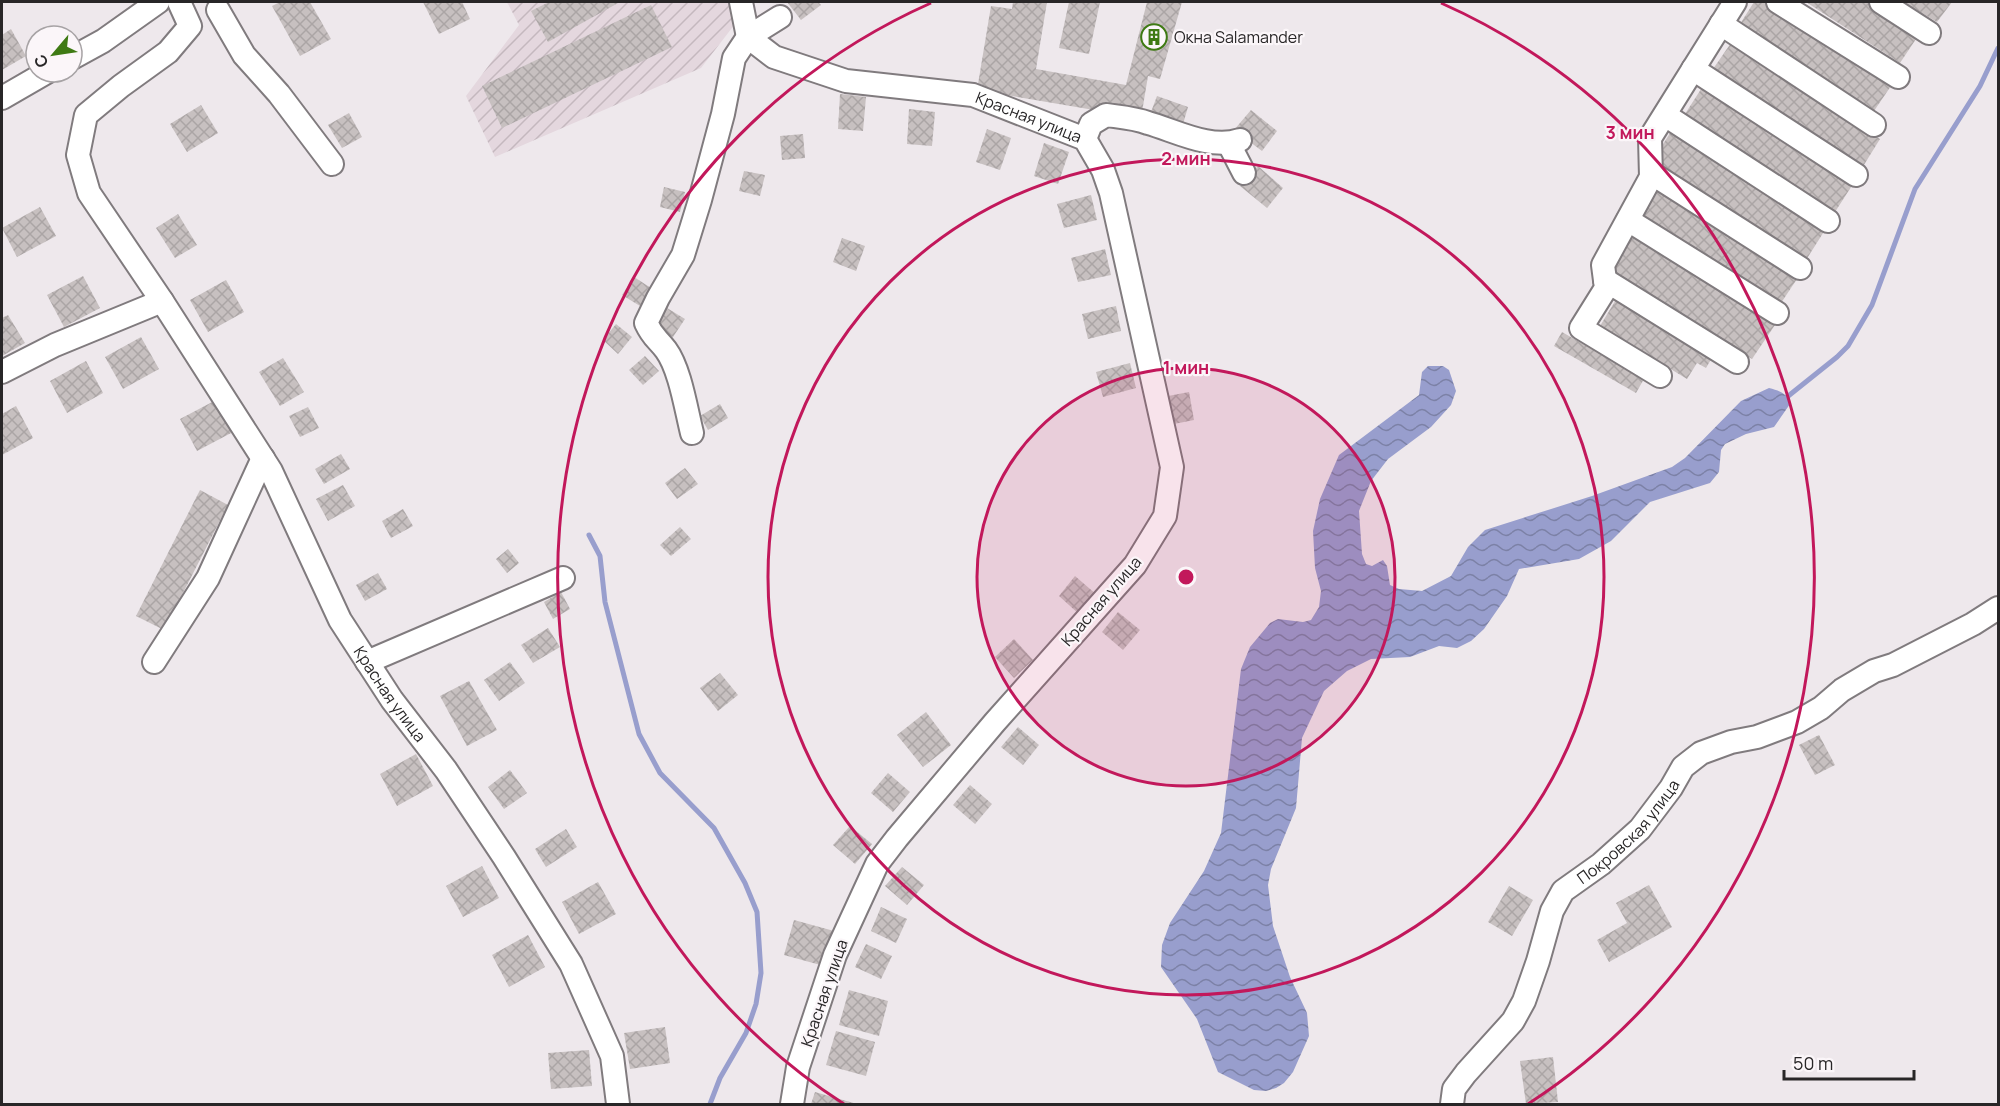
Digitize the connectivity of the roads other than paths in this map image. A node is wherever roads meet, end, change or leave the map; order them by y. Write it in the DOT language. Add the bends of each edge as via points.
graph roads {
  1 [pos="159,2"];
  2 [pos="179,2"];
  3 [pos="741,2"];
  4 [pos="1735,2"];
  5 [pos="1778,2"];
  6 [pos="1881,2"];
  7 [pos="226,6"];
  8 [pos="780,16"];
  9 [pos="1721,24"];
  10 [pos="190,26"];
  11 [pos="1929,33"];
  12 [pos="748,37"];
  13 [pos="84,51"];
  14 [pos="1694,69"];
  15 [pos="1898,76"];
  16 [pos="27,84"];
  17 [pos="2,98"];
  18 [pos="1665,115"];
  19 [pos="1874,124"];
  20 [pos="1085,139"];
  21 [pos="332,164"];
  22 [pos="1244,173"];
  23 [pos="1651,173"];
  24 [pos="1856,175"];
  25 [pos="1628,220"];
  26 [pos="1828,221"];
  27 [pos="1800,268"];
  28 [pos="1605,280"];
  29 [pos="157,293"];
  30 [pos="1777,313"];
  31 [pos="1737,362"];
  32 [pos="2,372"];
  33 [pos="1660,376"];
  34 [pos="692,433"];
  35 [pos="263,458"];
  36 [pos="563,578"];
  37 [pos="1998,608"];
  38 [pos="154,662"];
  39 [pos="367,662"];
  40 [pos="618,1104"];
  41 [pos="792,1104"];
  42 [pos="1452,1104"];
  1 -- 13 [label="street"];
  2 -- 10 [label="street"];
  3 -- 12 [label="street"];
  4 -- 9 [label="street"];
  5 -- 15 [label="street"];
  6 -- 11 [label="street"];
  7 -- 10 [label="street"];
  7 -- 21 [label="street" via="244,55"];
  8 -- 12 [label="street"];
  9 -- 14 [label="street"];
  9 -- 19 [label="street"];
  10 -- 29 [label="street, Красная улица" via="168,52 86,115 78,155 89,194"];
  12 -- 20 [label="street, Красная улица" via="774,57 846,81 973,95"];
  12 -- 34 [label="street" via="734,58 723,114 683,255 646,323 652,337 666,351 680,382"];
  14 -- 18 [label="street"];
  14 -- 24 [label="street"];
  16 -- 17 [label="street"];
  18 -- 23 [label="street" via="1650,138"];
  18 -- 26 [label="street"];
  20 -- 22 [label="street" via="1091,124 1106,115 1145,122 1195,139 1234,142"];
  20 -- 41 [label="street, Красная улица" via="1111,193 1172,467 1165,516 1136,565 995,722 877,864 835,955 798,1067"];
  23 -- 25 [label="street"];
  23 -- 27 [label="street"];
  25 -- 28 [label="street" via="1603,266"];
  25 -- 30 [label="street"];
  28 -- 31 [label="street"];
  28 -- 33 [label="street" via="1606,288 1581,328"];
  29 -- 32 [label="street"];
  29 -- 35 [label="street, Красная улица"];
  35 -- 38 [label="street" via="208,578"];
  35 -- 39 [label="street, Красная улица" via="340,620"];
  36 -- 39 [label="street"];
  37 -- 42 [label="street, Покровская улица" via="1893,665 1874,671 1797,722 1701,753 1683,767 1641,829 1563,891 1552,912 1524,1001 1513,1021 1454,1089"];
  39 -- 40 [label="street, Красная улица" via="446,770 571,964 612,1056"];
}
